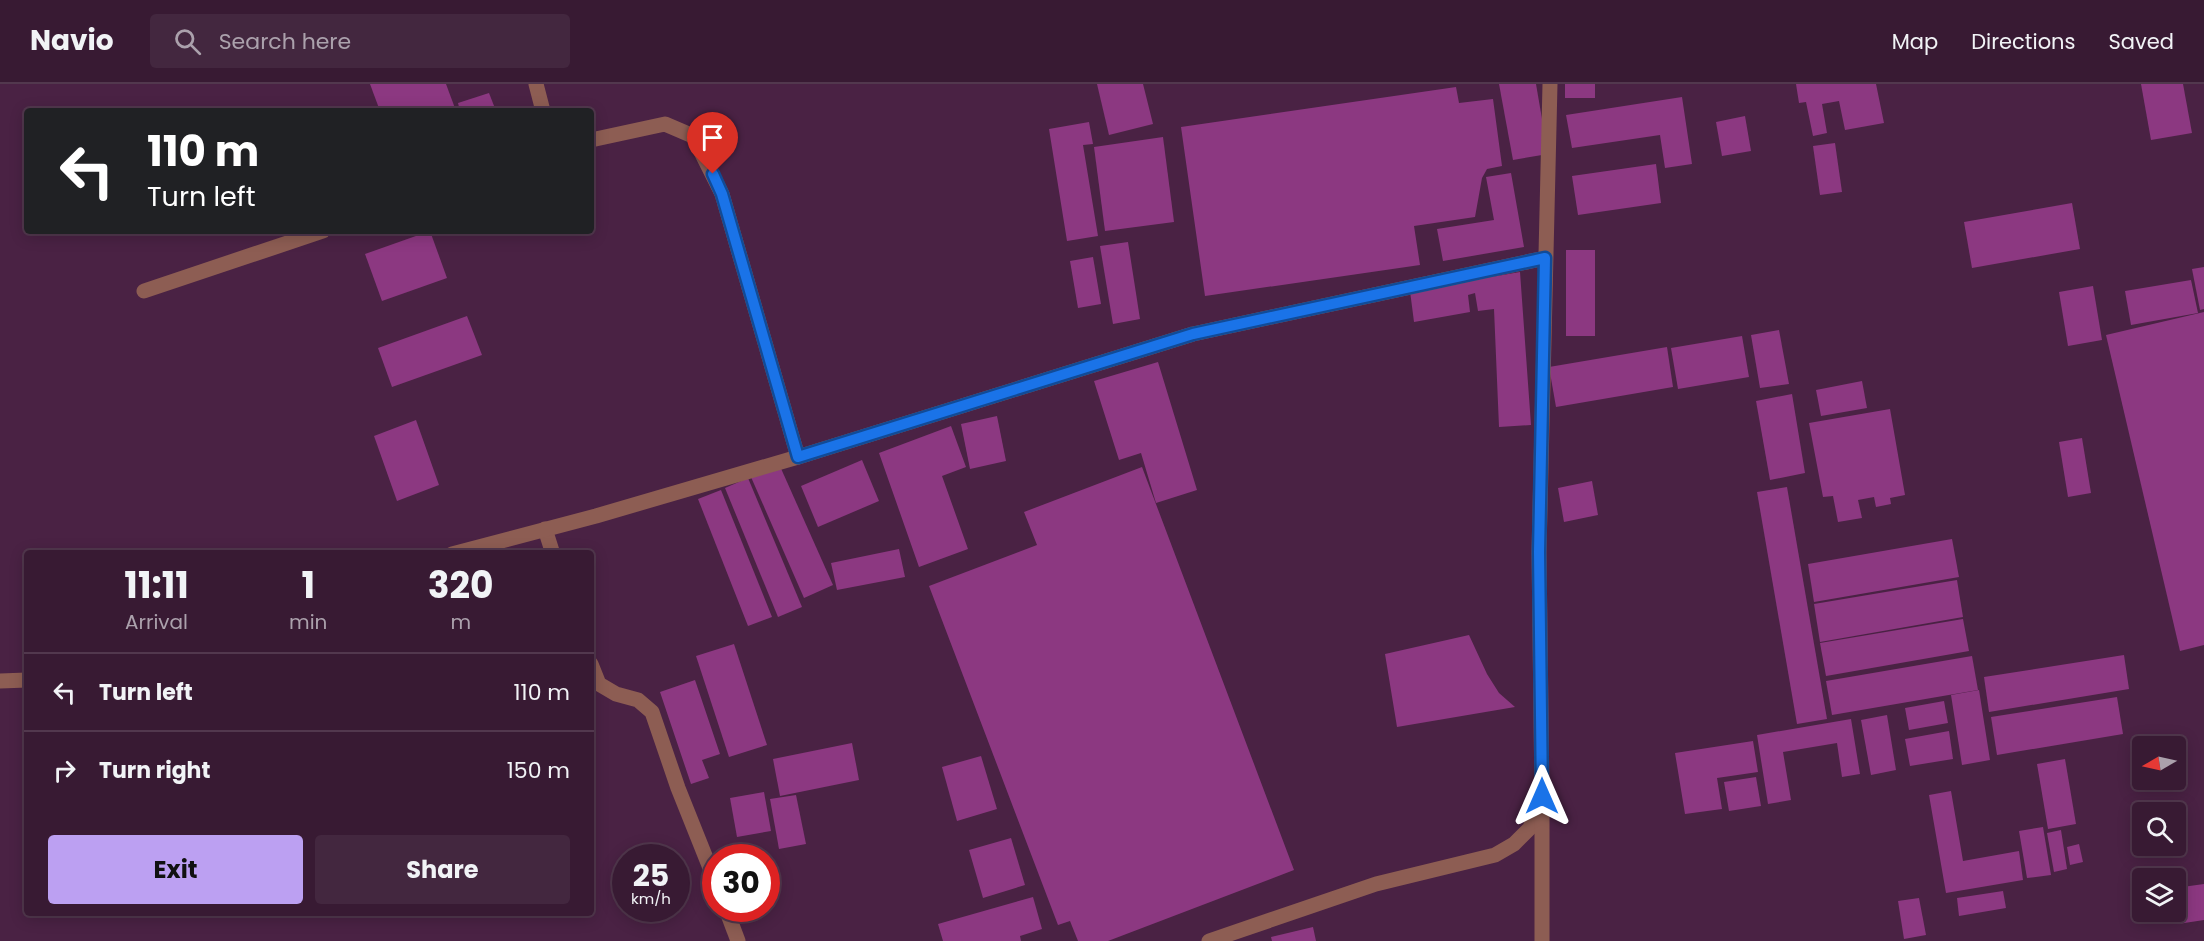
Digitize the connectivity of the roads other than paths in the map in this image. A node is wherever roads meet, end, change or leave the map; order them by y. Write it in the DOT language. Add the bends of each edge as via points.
graph roads {
  1 [pos="536,84"];
  2 [pos="1550,84"];
  3 [pos="542,108"];
  4 [pos="594,139"];
  5 [pos="314,234"];
  6 [pos="1545,258"];
  7 [pos="144,291"];
  8 [pos="798,457"];
  9 [pos="545,529"];
  10 [pos="467,550"];
  11 [pos="552,550"];
  12 [pos="594,672"];
  13 [pos="0,681"];
  14 [pos="24,681"];
  15 [pos="1542,796"];
  16 [pos="702,848"];
  17 [pos="731,922"];
  18 [pos="738,941"];
  19 [pos="1209,941"];
  20 [pos="1542,941"];
  1 -- 3 [label="street"];
  2 -- 6 [label="street"];
  4 -- 8 [label="street" via="664,124 693,136 722,194"];
  5 -- 7 [label="street"];
  6 -- 8 [label="street" via="1193,334"];
  6 -- 15 [label="street" via="1539,552"];
  8 -- 9 [label="street"];
  9 -- 10 [label="street"];
  9 -- 11 [label="street"];
  12 -- 16 [label="street" via="599,684 638,700 652,712"];
  13 -- 14 [label="street"];
  15 -- 19 [label="street" via="1530,828 1495,855 1376,884"];
  15 -- 20 [label="street"];
  17 -- 18 [label="street"];
}
